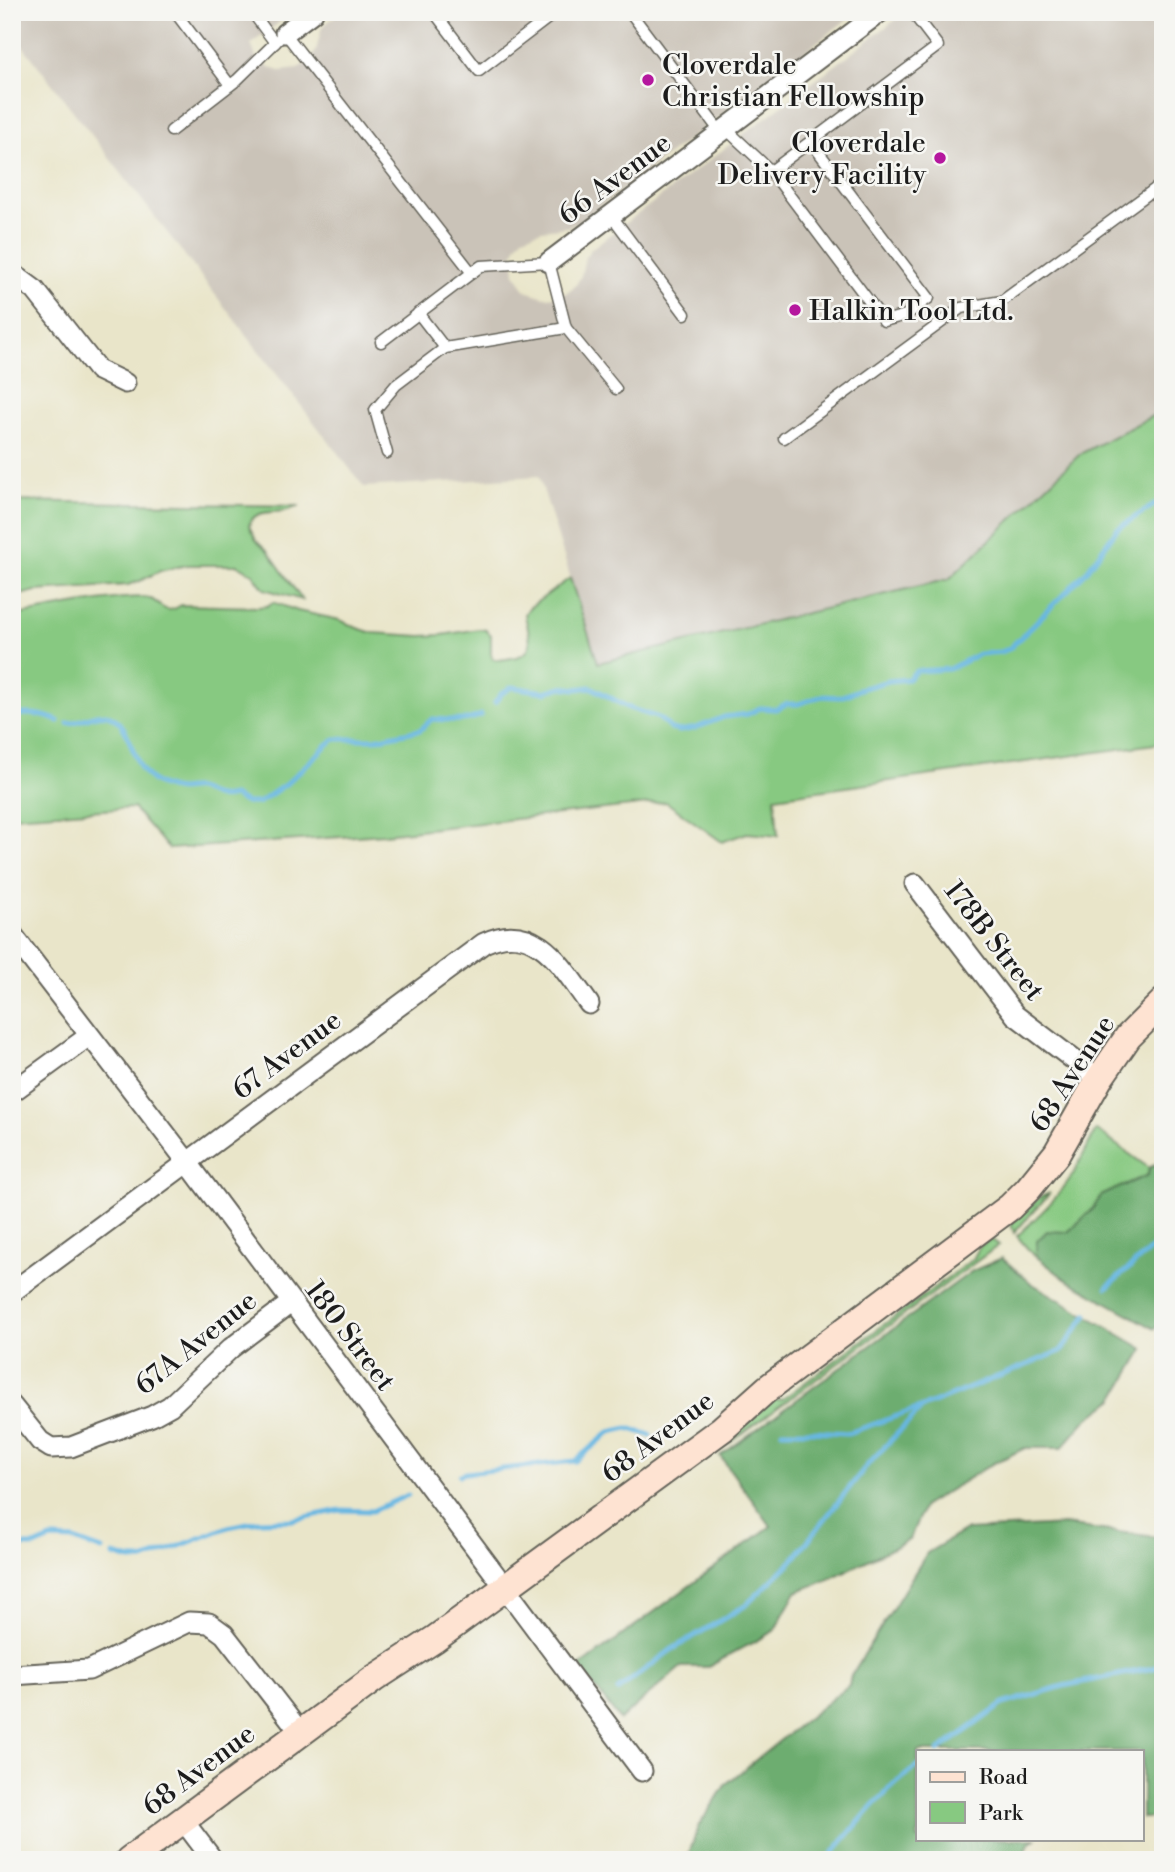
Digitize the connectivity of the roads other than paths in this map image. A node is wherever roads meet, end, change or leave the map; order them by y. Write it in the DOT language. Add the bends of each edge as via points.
graph roads {
  1 [pos="175,12"];
  2 [pos="252,12"];
  3 [pos="313,12"];
  4 [pos="434,12"];
  5 [pos="556,12"];
  6 [pos="630,12"];
  7 [pos="880,12"];
  8 [pos="912,12"];
  9 [pos="280,38"];
  10 [pos="230,85"];
  11 [pos="171,131"];
  12 [pos="723,131"];
  13 [pos="811,142"];
  14 [pos="771,171"];
  15 [pos="1163,183"];
  16 [pos="611,215"];
  17 [pos="549,262"];
  18 [pos="12,273"];
  19 [pos="472,273"];
  20 [pos="418,313"];
  21 [pos="685,314"];
  22 [pos="566,328"];
  23 [pos="381,342"];
  24 [pos="445,348"];
  25 [pos="125,383"];
  26 [pos="616,388"];
  27 [pos="784,438"];
  28 [pos="387,453"];
  29 [pos="915,884"];
  30 [pos="12,934"];
  31 [pos="1163,1002"];
  32 [pos="589,1004"];
  33 [pos="89,1036"];
  34 [pos="1099,1079"];
  35 [pos="12,1093"];
  36 [pos="188,1163"];
  37 [pos="12,1292"];
  38 [pos="292,1302"];
  39 [pos="12,1406"];
  40 [pos="505,1588"];
  41 [pos="12,1675"];
  42 [pos="300,1732"];
  43 [pos="642,1771"];
  44 [pos="183,1819"];
  45 [pos="129,1860"];
  46 [pos="213,1860"];
  1 -- 10 [label="lane"];
  2 -- 9 [label="lane"];
  3 -- 9 [label="street"];
  4 -- 5 [label="lane" via="479,71"];
  6 -- 12 [label="lane"];
  7 -- 12 [label="street, 66 Avenue"];
  8 -- 13 [label="lane" via="937,46"];
  9 -- 10 [label="lane"];
  9 -- 19 [label="lane"];
  10 -- 11 [label="lane"];
  12 -- 14 [label="lane"];
  12 -- 16 [label="street, 66 Avenue"];
  13 -- 14 [label="lane"];
  13 -- 14 [label="lane" via="929,298 914,310 884,321"];
  15 -- 27 [label="lane" via="1002,301 961,309"];
  16 -- 17 [label="street, 66 Avenue"];
  16 -- 21 [label="lane"];
  17 -- 19 [label="lane" via="481,266"];
  17 -- 22 [label="lane"];
  18 -- 25 [label="street" via="34,290 98,370"];
  19 -- 20 [label="lane"];
  20 -- 23 [label="lane"];
  20 -- 24 [label="lane"];
  22 -- 24 [label="lane"];
  22 -- 26 [label="lane"];
  24 -- 28 [label="lane" via="397,385 375,410"];
  29 -- 34 [label="street, 178B Street" via="1015,1015"];
  30 -- 33 [label="street, 180 Street"];
  31 -- 34 [label="street, 68 Avenue" via="1128,1037"];
  32 -- 36 [label="street, 67 Avenue" via="561,965 537,943 496,937 471,951"];
  33 -- 35 [label="street"];
  33 -- 36 [label="street, 180 Street"];
  34 -- 40 [label="street, 68 Avenue" via="1057,1153 1010,1207 768,1388 722,1429"];
  36 -- 37 [label="street, 67 Avenue"];
  36 -- 38 [label="street, 180 Street"];
  38 -- 39 [label="street, 67A Avenue" via="230,1348 170,1406 71,1447 51,1448 40,1441"];
  38 -- 40 [label="street, 180 Street"];
  40 -- 42 [label="street, 68 Avenue"];
  40 -- 43 [label="street, 180 Street"];
  41 -- 42 [label="street" via="89,1670 189,1622 209,1623 224,1634"];
  42 -- 44 [label="street, 68 Avenue"];
  44 -- 45 [label="street, 68 Avenue"];
  44 -- 46 [label="street"];
}
